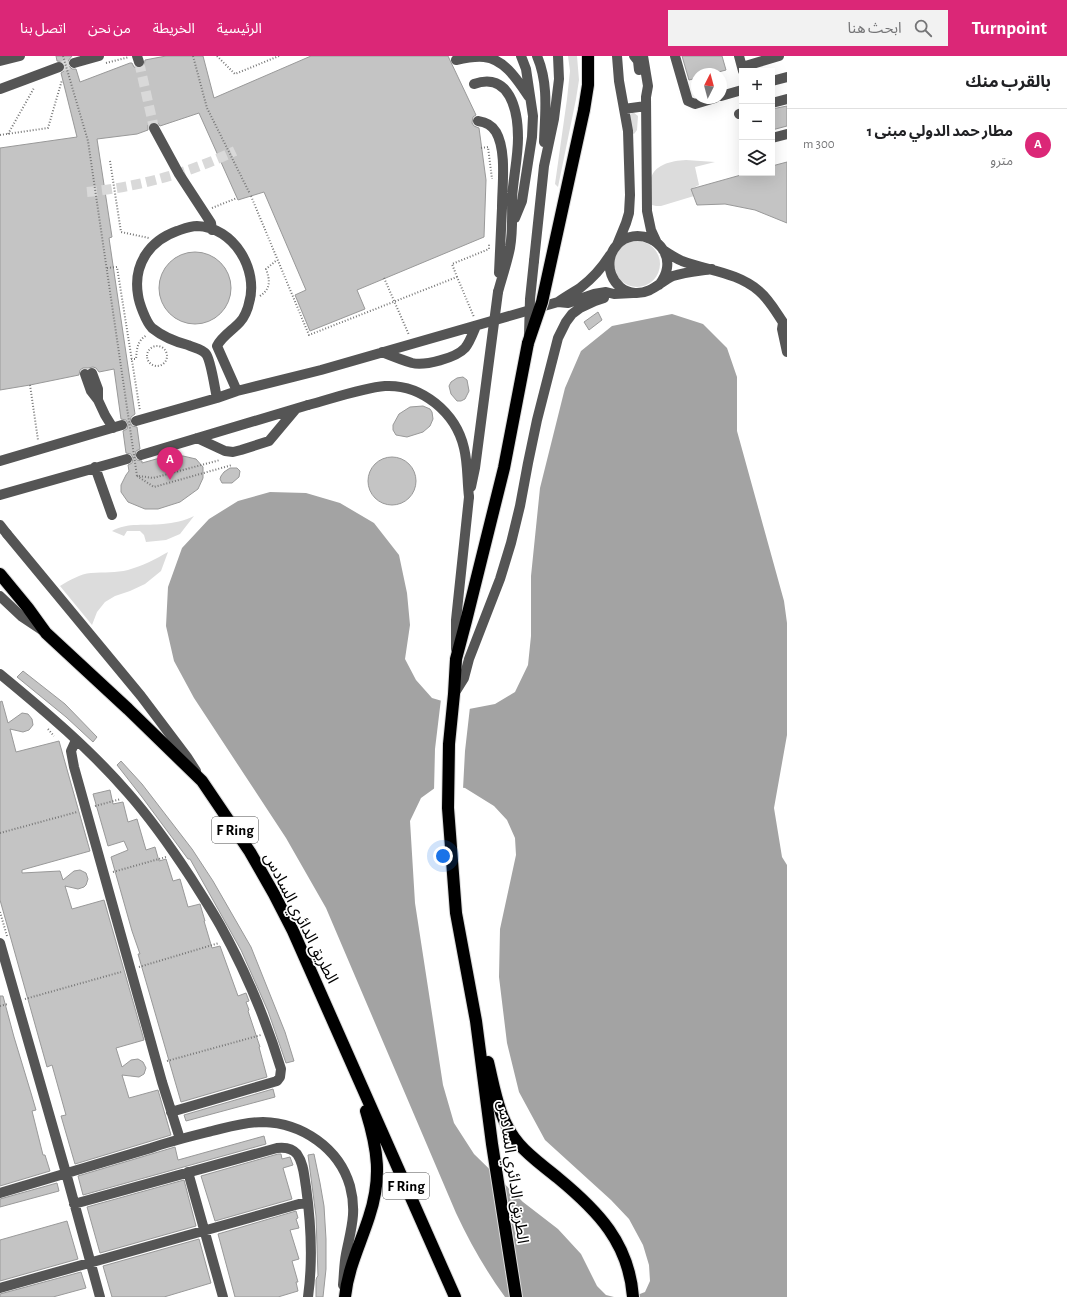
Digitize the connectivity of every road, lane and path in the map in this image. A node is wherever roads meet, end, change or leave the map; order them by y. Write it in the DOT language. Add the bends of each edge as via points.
graph roads {
  1 [pos="20,56"];
  2 [pos="63,56"];
  3 [pos="99,56"];
  4 [pos="193,56"];
  5 [pos="217,56"];
  6 [pos="271,56"];
  7 [pos="279,56"];
  8 [pos="521,56"];
  9 [pos="537,56"];
  10 [pos="558,56"];
  11 [pos="588,56"];
  12 [pos="617,56"];
  13 [pos="634,56"];
  14 [pos="643,56"];
  15 [pos="675,56"];
  16 [pos="739,56"];
  17 [pos="779,56"];
  18 [pos="274,58"];
  19 [pos="456,60"];
  20 [pos="0,61"];
  21 [pos="74,63"];
  22 [pos="59,67"];
  23 [pos="743,68"];
  24 [pos="746,68"];
  25 [pos="787,77"];
  26 [pos="62,80"];
  27 [pos="775,80"];
  28 [pos="37,82"];
  29 [pos="474,84"];
  30 [pos="0,89"];
  31 [pos="739,91"];
  32 [pos="727,94"];
  33 [pos="787,99"];
  34 [pos="531,100"];
  35 [pos="646,102"];
  36 [pos="691,102"];
  37 [pos="775,102"];
  38 [pos="624,109"];
  39 [pos="478,121"];
  40 [pos="154,128"];
  41 [pos="8,134"];
  42 [pos="787,134"];
  43 [pos="0,135"];
  44 [pos="775,137"];
  45 [pos="481,148"];
  46 [pos="110,161"];
  47 [pos="544,166"];
  48 [pos="493,184"];
  49 [pos="237,198"];
  50 [pos="212,208"];
  51 [pos="513,224"];
  52 [pos="212,230"];
  53 [pos="150,238"];
  54 [pos="490,242"];
  55 [pos="660,246"];
  56 [pos="614,249"];
  57 [pos="277,259"];
  58 [pos="107,268"];
  59 [pos="712,269"];
  60 [pos="384,278"];
  61 [pos="457,278"];
  62 [pos="659,285"];
  63 [pos="498,292"];
  64 [pos="633,293"];
  65 [pos="614,294"];
  66 [pos="257,298"];
  67 [pos="394,302"];
  68 [pos="558,302"];
  69 [pos="785,325"];
  70 [pos="476,326"];
  71 [pos="148,334"];
  72 [pos="528,342"];
  73 [pos="413,343"];
  74 [pos="382,352"];
  75 [pos="787,352"];
  76 [pos="147,356"];
  77 [pos="131,360"];
  78 [pos="88,374"];
  79 [pos="30,385"];
  80 [pos="237,391"];
  81 [pos="217,398"];
  82 [pos="295,410"];
  83 [pos="139,420"];
  84 [pos="197,438"];
  85 [pos="39,450"];
  86 [pos="141,455"];
  87 [pos="127,459"];
  88 [pos="224,459"];
  89 [pos="0,461"];
  90 [pos="232,466"];
  91 [pos="95,467"];
  92 [pos="137,476"];
  93 [pos="0,495"];
  94 [pos="468,497"];
  95 [pos="112,515"];
  96 [pos="0,525"];
  97 [pos="0,574"];
  98 [pos="0,596"];
  99 [pos="46,633"];
  100 [pos="456,659"];
  101 [pos="0,674"];
  102 [pos="454,699"];
  103 [pos="76,740"];
  104 [pos="202,781"];
  105 [pos="117,794"];
  106 [pos="125,796"];
  107 [pos="86,810"];
  108 [pos="0,833"];
  109 [pos="163,851"];
  110 [pos="171,854"];
  111 [pos="104,874"];
  112 [pos="217,938"];
  113 [pos="0,943"];
  114 [pos="223,943"];
  115 [pos="131,969"];
  116 [pos="16,1001"];
  117 [pos="0,1006"];
  118 [pos="476,1021"];
  119 [pos="257,1029"];
  120 [pos="263,1034"];
  121 [pos="261,1041"];
  122 [pos="157,1064"];
  123 [pos="357,1075"];
  124 [pos="171,1112"];
  125 [pos="180,1139"];
  126 [pos="188,1172"];
  127 [pos="66,1174"];
  128 [pos="0,1192"];
  129 [pos="308,1203"];
  130 [pos="74,1204"];
  131 [pos="204,1231"];
  132 [pos="91,1262"];
  133 [pos="0,1288"];
  134 [pos="632,1291"];
  135 [pos="100,1297"];
  136 [pos="223,1297"];
  137 [pos="308,1297"];
  138 [pos="345,1297"];
  139 [pos="455,1297"];
  140 [pos="516,1297"];
  1 -- 20 [label="lane"];
  2 -- 58 [label="path, bridge" via="88,141"];
  3 -- 21 [label="lane"];
  4 -- 57 [label="path, bridge" via="207,108 250,195"];
  5 -- 18 [label="path" via="235,74"];
  6 -- 18 [label="path"];
  7 -- 18 [label="path"];
  8 -- 34 [label="lane"];
  9 -- 47 [label="lane" via="542,67 546,97"];
  10 -- 47 [label="lane" via="560,79"];
  11 -- 72 [label="highway, الطريق الدائري السادس, bridge" via="588,85 584,110 542,302"];
  12 -- 38 [label="lane"];
  13 -- 35 [label="lane" via="638,62"];
  14 -- 35 [label="lane" via="648,86"];
  15 -- 36 [label="lane" via="688,101"];
  16 -- 23 [label="lane"];
  17 -- 24 [label="lane"];
  19 -- 34 [label="lane" via="483,56 493,58 514,76"];
  22 -- 30 [label="lane"];
  25 -- 27 [label="lane"];
  26 -- 41 [label="path" via="48,128"];
  28 -- 41 [label="path"];
  29 -- 51 [label="lane" via="491,81 499,84 511,98 517,120 518,139 512,200"];
  31 -- 32 [label="lane"];
  33 -- 37 [label="lane"];
  34 -- 51 [label="lane" via="532,137 522,201"];
  35 -- 38 [label="lane"];
  35 -- 55 [label="lane" via="647,211"];
  38 -- 56 [label="lane" via="628,136 630,205 626,223"];
  39 -- 63 [label="lane" via="491,126 501,144 503,179"];
  40 -- 52 [label="lane" via="179,174 211,223"];
  41 -- 43 [label="path"];
  42 -- 44 [label="lane"];
  45 -- 48 [label="path" via="488,148"];
  46 -- 53 [label="path" via="121,232"];
  47 -- 72 [label="lane, bridge"];
  49 -- 50 [label="path"];
  51 -- 63 [label="lane" via="510,248"];
  52 -- 80 [label="lane" via="229,239 243,254 250,269 252,285 247,310 241,321 216,346"];
  52 -- 81 [label="lane" via="193,226 160,240 141,262 137,288 142,308 152,328 175,341 202,350 208,356"];
  54 -- 61 [label="path" via="489,249 452,264"];
  55 -- 56 [label="lane" via="650,238 632,236 624,239"];
  55 -- 59 [label="lane" via="682,261"];
  55 -- 62 [label="lane" via="667,259 667,268"];
  56 -- 64 [label="lane" via="609,266 612,278 618,285"];
  56 -- 68 [label="lane" via="597,274"];
  57 -- 66 [label="path" via="266,269 270,280 268,289"];
  57 -- 67 [label="path" via="309,335"];
  58 -- 77 [label="path" via="117,267"];
  58 -- 92 [label="path, bridge"];
  59 -- 62 [label="lane" via="673,277"];
  59 -- 69 [label="lane" via="736,277 760,292"];
  60 -- 67 [label="path"];
  61 -- 67 [label="path"];
  61 -- 70 [label="path"];
  62 -- 64 [label="lane" via="643,293"];
  63 -- 94 [label="lane, bridge" via="475,468"];
  64 -- 65 [label="lane"];
  65 -- 68 [label="lane" via="606,292 568,303"];
  65 -- 102 [label="lane" via="595,300 572,314 558,338 537,420 511,543 464,678"];
  67 -- 73 [label="path"];
  68 -- 70 [label="lane"];
  69 -- 75 [label="lane" via="782,329"];
  70 -- 73 [label="lane"];
  70 -- 74 [label="lane" via="464,350 445,358 418,364"];
  71 -- 77 [label="path" via="139,341 136,359"];
  72 -- 100 [label="highway, الطريق الدائري السادس" via="504,468"];
  73 -- 74 [label="lane"];
  74 -- 80 [label="lane"];
  76 -- 76 [label="path" via="150,363 158,366 165,363 168,355 164,348 157,345 149,349"];
  77 -- 83 [label="path"];
  78 -- 85 [label="lane" via="98,389 98,400 105,414 118,426"];
  79 -- 85 [label="path"];
  80 -- 81 [label="lane"];
  81 -- 83 [label="lane"];
  82 -- 84 [label="lane"];
  82 -- 84 [label="lane" via="269,441 241,450 226,451"];
  82 -- 94 [label="lane, bridge" via="385,386 419,393 448,415 456,427 466,458"];
  84 -- 86 [label="lane"];
  85 -- 89 [label="lane"];
  87 -- 91 [label="lane"];
  88 -- 92 [label="path" via="153,478"];
  90 -- 92 [label="path" via="154,487"];
  91 -- 93 [label="lane"];
  91 -- 95 [label="lane"];
  94 -- 100 [label="lane" via="456,620"];
  96 -- 104 [label="lane, bridge" via="141,696"];
  97 -- 99 [label="highway, الطريق الدائري السادس / F Ring"];
  98 -- 99 [label="lane" via="21,616"];
  99 -- 104 [label="highway, الطريق الدائري السادس / F Ring"];
  100 -- 102 [label="highway, الطريق الدائري السادس"];
  101 -- 103 [label="lane"];
  102 -- 118 [label="highway, الطريق الدائري السادس" via="449,744 448,808 456,913"];
  103 -- 106 [label="lane"];
  103 -- 107 [label="lane" via="71,755"];
  104 -- 123 [label="highway, الطريق الدائري السادس / F Ring" via="250,852 274,894"];
  105 -- 106 [label="path"];
  106 -- 107 [label="path"];
  106 -- 110 [label="lane" via="147,815"];
  107 -- 108 [label="path"];
  107 -- 111 [label="lane"];
  109 -- 110 [label="path"];
  110 -- 111 [label="path"];
  110 -- 114 [label="lane" via="203,897"];
  111 -- 115 [label="lane"];
  112 -- 114 [label="path"];
  113 -- 116 [label="lane"];
  114 -- 115 [label="path"];
  114 -- 120 [label="lane" via="249,985"];
  115 -- 116 [label="path"];
  115 -- 122 [label="lane"];
  116 -- 117 [label="path"];
  116 -- 127 [label="lane"];
  118 -- 134 [label="highway" via="500,1111 508,1129 519,1144 578,1194 606,1225 623,1252"];
  118 -- 140 [label="highway, الطريق الدائري السادس"];
  119 -- 120 [label="path"];
  120 -- 121 [label="path"];
  120 -- 122 [label="path"];
  120 -- 124 [label="lane" via="281,1069 277,1081"];
  122 -- 124 [label="lane"];
  123 -- 138 [label="highway" via="375,1145 377,1183 369,1217 349,1272"];
  123 -- 139 [label="highway, الطريق الدائري السادس / F Ring"];
  124 -- 125 [label="lane"];
  125 -- 127 [label="lane"];
  125 -- 138 [label="lane" via="237,1125 264,1122 297,1128 328,1149 344,1172 353,1200 352,1229 344,1263"];
  126 -- 129 [label="lane" via="277,1148 289,1149 297,1154 302,1163"];
  126 -- 130 [label="lane"];
  126 -- 131 [label="lane"];
  127 -- 128 [label="lane"];
  127 -- 130 [label="lane"];
  129 -- 131 [label="lane"];
  129 -- 137 [label="lane" via="311,1268"];
  130 -- 132 [label="lane"];
  131 -- 132 [label="lane"];
  131 -- 136 [label="lane"];
  132 -- 133 [label="lane"];
  132 -- 135 [label="lane"];
}
